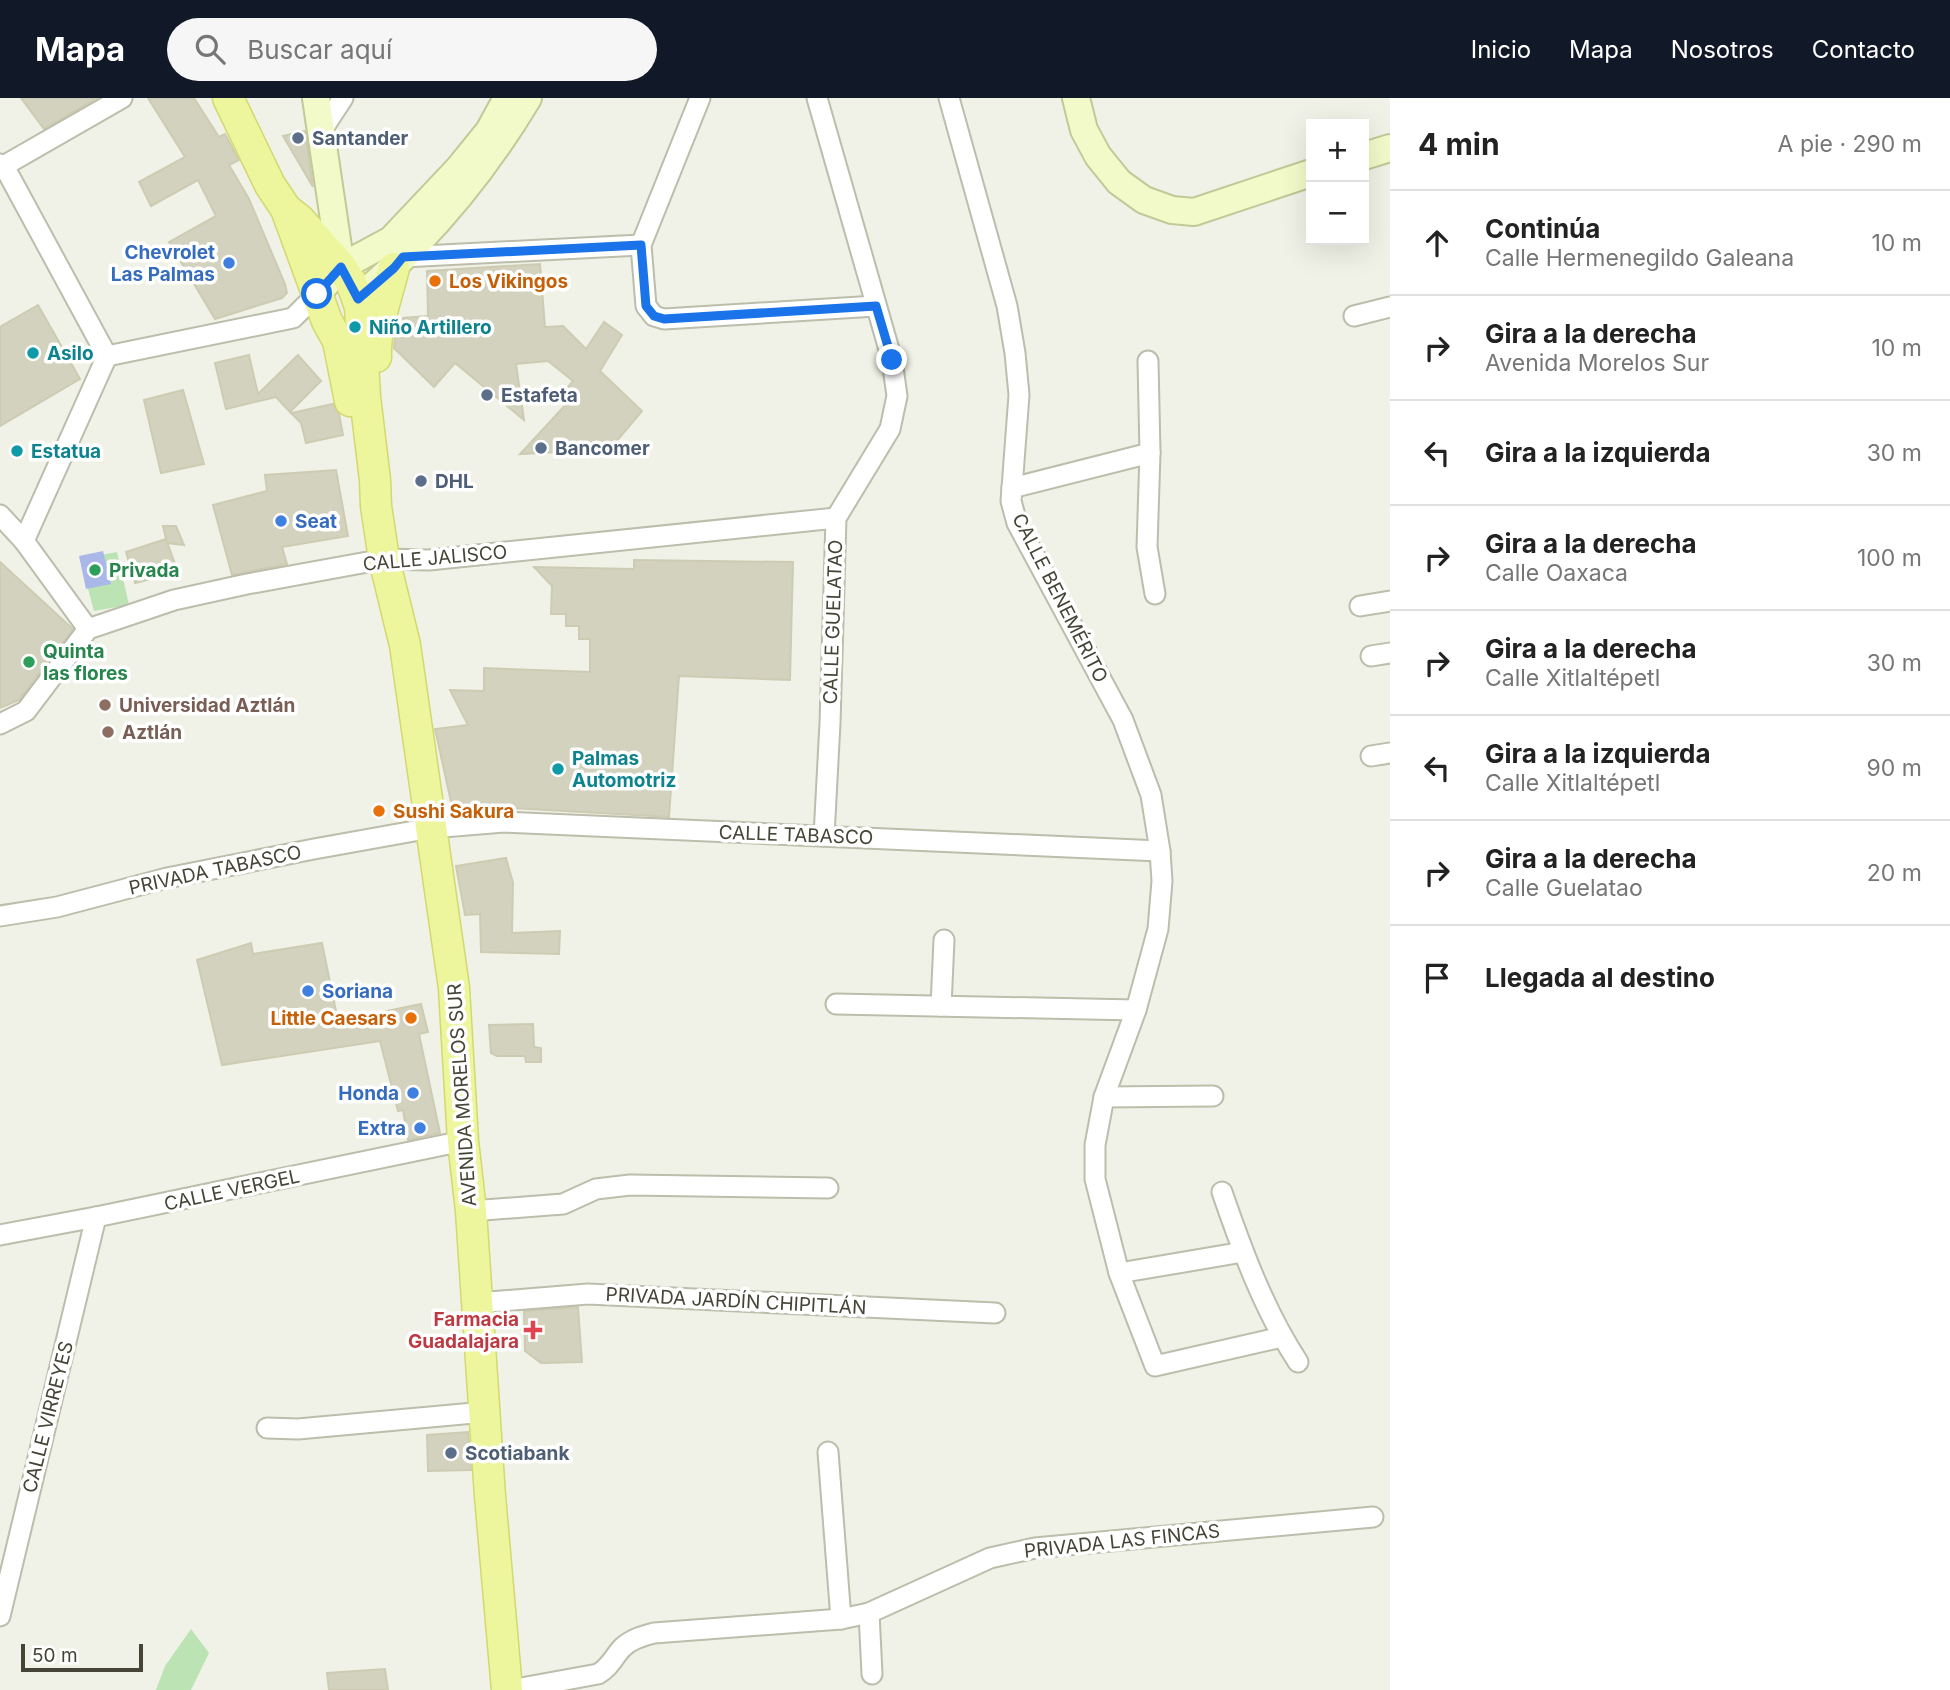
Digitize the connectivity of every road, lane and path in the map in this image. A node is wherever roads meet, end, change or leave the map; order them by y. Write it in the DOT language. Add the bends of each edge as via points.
graph roads {
  1 [pos="122,98"];
  2 [pos="228,98"];
  3 [pos="316,98"];
  4 [pos="343,98"];
  5 [pos="507,98"];
  6 [pos="528,98"];
  7 [pos="700,98"];
  8 [pos="817,98"];
  9 [pos="949,98"];
  10 [pos="1076,98"];
  11 [pos="322,130"];
  12 [pos="1390,148"];
  13 [pos="1369,154"];
  14 [pos="1,166"];
  15 [pos="1306,175"];
  16 [pos="286,209"];
  17 [pos="641,245"];
  18 [pos="399,262"];
  19 [pos="341,267"];
  20 [pos="317,294"];
  21 [pos="358,299"];
  22 [pos="876,306"];
  23 [pos="1390,307"];
  24 [pos="1354,316"];
  25 [pos="107,356"];
  26 [pos="1148,361"];
  27 [pos="1150,453"];
  28 [pos="1012,488"];
  29 [pos="376,506"];
  30 [pos="0,515"];
  31 [pos="836,518"];
  32 [pos="24,541"];
  33 [pos="384,559"];
  34 [pos="1155,594"];
  35 [pos="1390,601"];
  36 [pos="1360,606"];
  37 [pos="88,629"];
  38 [pos="0,724"];
  39 [pos="431,828"];
  40 [pos="824,836"];
  41 [pos="1160,851"];
  42 [pos="0,916"];
  43 [pos="944,940"];
  44 [pos="836,1004"];
  45 [pos="941,1006"];
  46 [pos="1136,1010"];
  47 [pos="1213,1096"];
  48 [pos="1104,1097"];
  49 [pos="463,1141"];
  50 [pos="828,1188"];
  51 [pos="1222,1192"];
  52 [pos="471,1212"];
  53 [pos="96,1217"];
  54 [pos="0,1235"];
  55 [pos="1243,1252"];
  56 [pos="1119,1272"];
  57 [pos="477,1303"];
  58 [pos="995,1312"];
  59 [pos="1282,1337"];
  60 [pos="1298,1362"];
  61 [pos="485,1412"];
  62 [pos="267,1428"];
  63 [pos="828,1452"];
  64 [pos="1373,1517"];
  65 [pos="869,1613"];
  66 [pos="0,1616"];
  67 [pos="841,1619"];
  68 [pos="872,1674"];
  69 [pos="508,1690"];
  1 -- 14 [label="street"];
  2 -- 16 [label="main road" via="270,186"];
  3 -- 11 [label="street"];
  4 -- 11 [label="street"];
  5 -- 19 [label="street" via="489,131 459,168 391,240"];
  6 -- 18 [label="street" via="474,179"];
  7 -- 17 [label="street"];
  8 -- 22 [label="street, CALLE GUELATAO"];
  9 -- 28 [label="street, CALLE BENEMÉRITO" via="1007,306 1015,353 1019,395"];
  10 -- 15 [label="street" via="1084,130 1119,182 1144,200 1172,210 1194,212"];
  11 -- 19 [label="street"];
  12 -- 13 [label="street"];
  14 -- 25 [label="street"];
  16 -- 19 [label="main road, AVENIDA MORELOS SUR"];
  16 -- 20 [label="main road, AVENIDA MORELOS SUR"];
  17 -- 18 [label="street"];
  17 -- 22 [label="street" via="646,306 664,319"];
  18 -- 21 [label="street"];
  18 -- 29 [label="main road" via="376,346 387,461"];
  19 -- 20 [label="street"];
  19 -- 21 [label="main road, AVENIDA MORELOS SUR"];
  20 -- 25 [label="street" via="293,318"];
  20 -- 29 [label="main road, AVENIDA MORELOS SUR" via="338,341 363,484"];
  21 -- 29 [label="main road, AVENIDA MORELOS SUR"];
  22 -- 31 [label="street, CALLE GUELATAO" via="897,396 890,429"];
  23 -- 24 [label="street"];
  25 -- 32 [label="street"];
  26 -- 27 [label="street"];
  27 -- 28 [label="street"];
  27 -- 34 [label="street" via="1147,547"];
  28 -- 41 [label="street, CALLE BENEMÉRITO" via="1017,523 1123,720 1151,795"];
  29 -- 33 [label="main road, AVENIDA MORELOS SUR"];
  30 -- 32 [label="street"];
  31 -- 33 [label="street, CALLE JALISCO" via="429,560"];
  31 -- 40 [label="street, CALLE GUELATAO"];
  32 -- 37 [label="street"];
  33 -- 37 [label="street, CALLE JALISCO" via="174,600"];
  33 -- 39 [label="main road, AVENIDA MORELOS SUR" via="405,645"];
  35 -- 36 [label="street"];
  37 -- 38 [label="street" via="26,711"];
  39 -- 40 [label="street, CALLE TABASCO" via="504,822"];
  39 -- 42 [label="street, PRIVADA TABASCO" via="167,878 57,907"];
  39 -- 49 [label="main road, AVENIDA MORELOS SUR" via="454,988"];
  40 -- 41 [label="street, CALLE TABASCO"];
  41 -- 46 [label="street, CALLE BENEMÉRITO" via="1158,929"];
  43 -- 45 [label="street"];
  44 -- 45 [label="street"];
  45 -- 46 [label="street"];
  46 -- 48 [label="street, CALLE BENEMÉRITO"];
  47 -- 48 [label="street"];
  48 -- 56 [label="street, CALLE BENEMÉRITO" via="1095,1145 1095,1179"];
  49 -- 52 [label="main road, AVENIDA MORELOS SUR"];
  49 -- 53 [label="street, CALLE VERGEL"];
  50 -- 52 [label="street" via="630,1185 596,1189 563,1204"];
  51 -- 55 [label="street"];
  52 -- 57 [label="main road, AVENIDA MORELOS SUR"];
  53 -- 54 [label="street, CALLE VERGEL"];
  53 -- 66 [label="street, CALLE VIRREYES"];
  55 -- 56 [label="street"];
  55 -- 59 [label="street"];
  56 -- 59 [label="street, CALLE BENEMÉRITO" via="1155,1366"];
  57 -- 58 [label="street, PRIVADA JARDÍN CHIPITLÁN" via="588,1294"];
  57 -- 61 [label="main road, AVENIDA MORELOS SUR"];
  59 -- 60 [label="street"];
  61 -- 62 [label="street"];
  61 -- 69 [label="main road, AVENIDA MORELOS SUR"];
  63 -- 67 [label="street"];
  64 -- 65 [label="street, PRIVADA LAS FINCAS" via="1035,1548 990,1558"];
  65 -- 67 [label="street, PRIVADA LAS FINCAS"];
  65 -- 68 [label="street"];
  67 -- 69 [label="street, PRIVADA LAS FINCAS" via="654,1633 624,1646 598,1674"];
}
